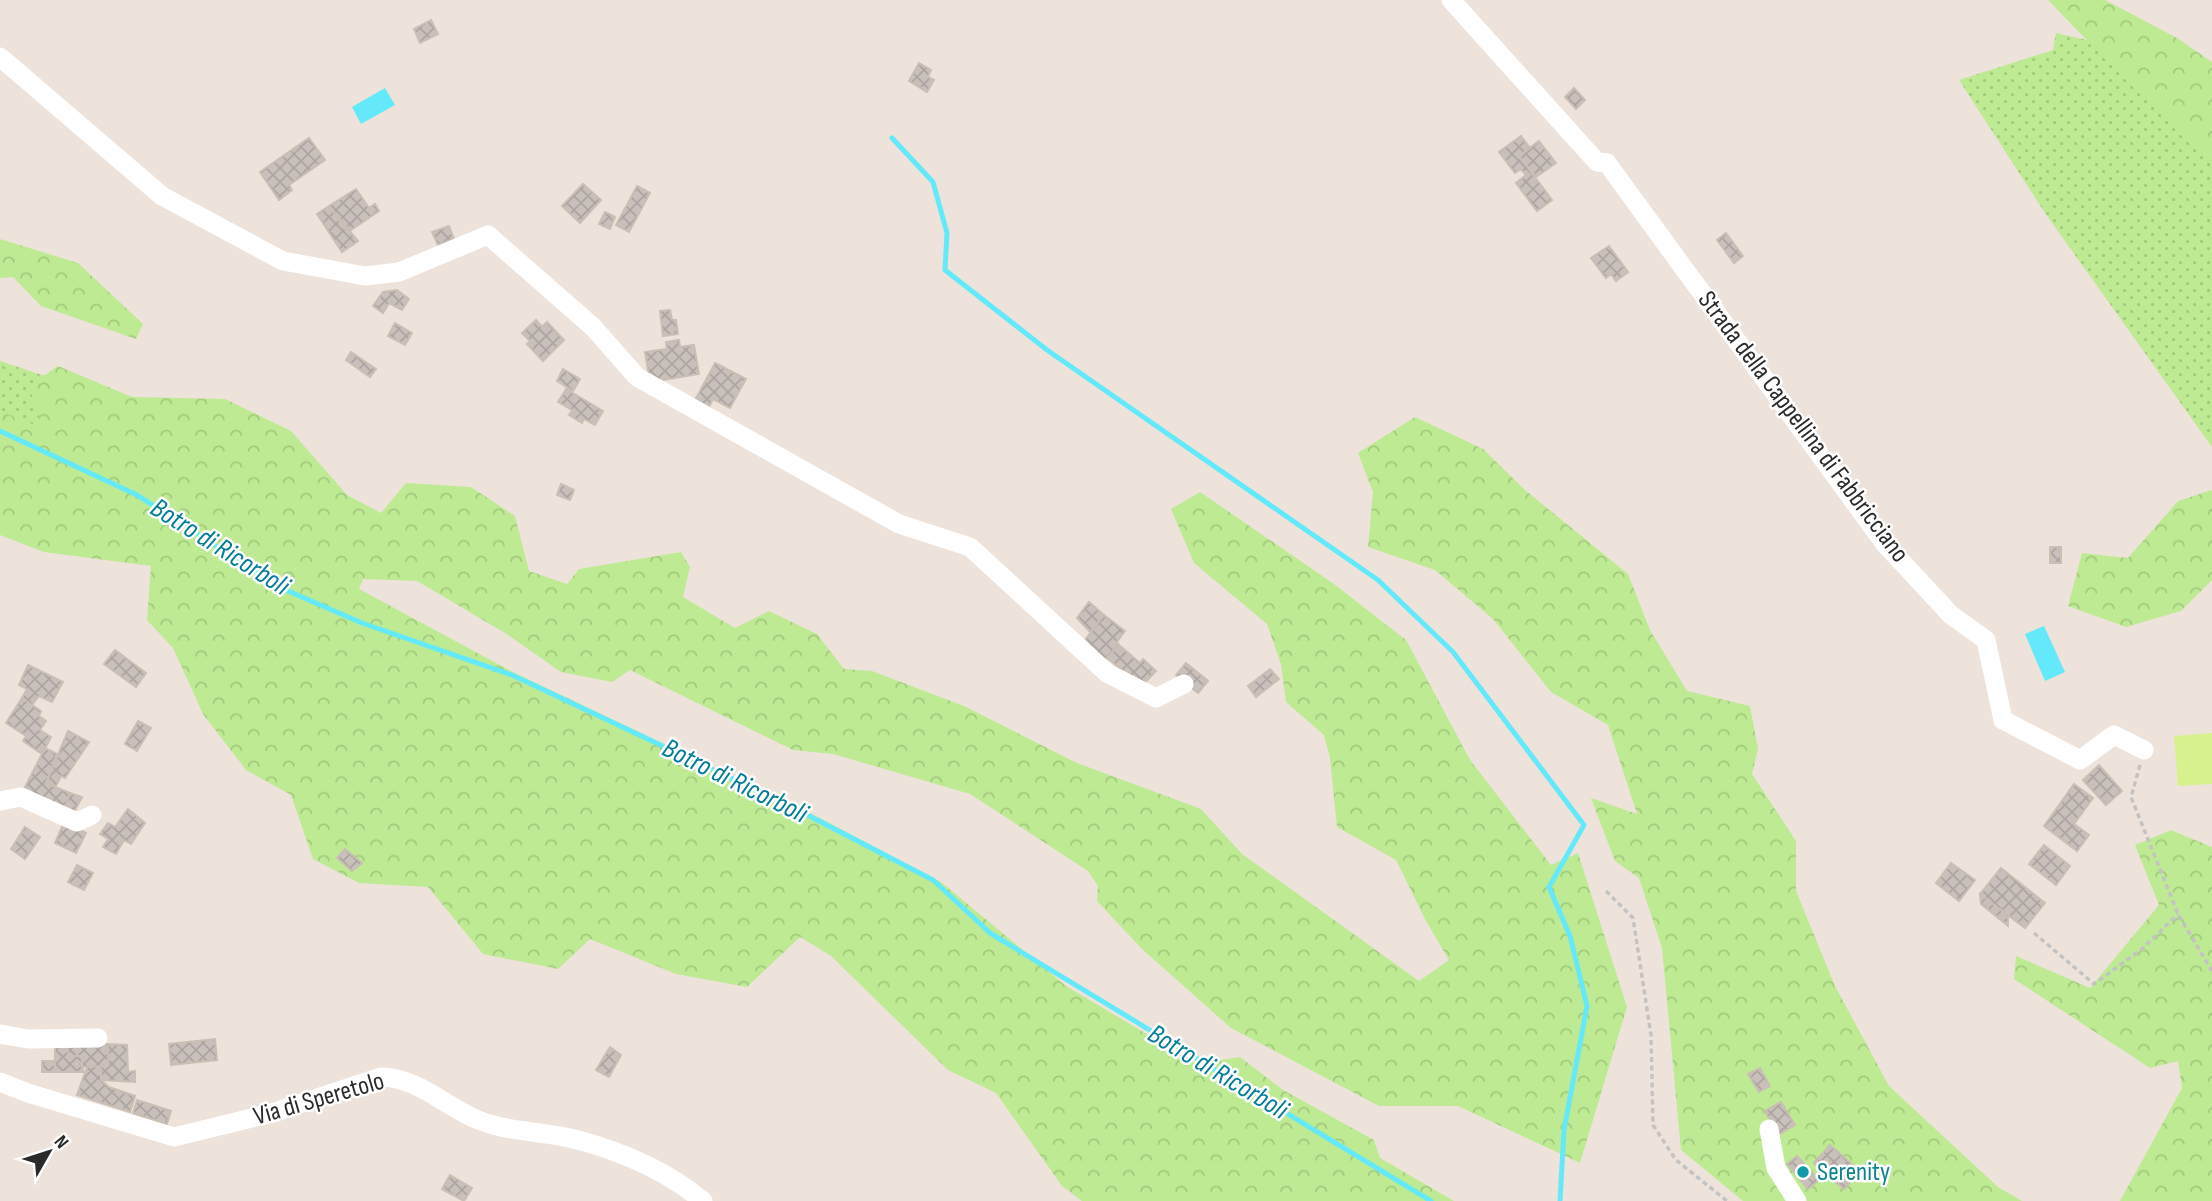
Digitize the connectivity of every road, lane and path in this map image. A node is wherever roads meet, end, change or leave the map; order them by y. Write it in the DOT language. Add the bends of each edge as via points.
graph roads {
  1 [pos="1451,0"];
  2 [pos="0,57"];
  3 [pos="1184,684"];
  4 [pos="2144,750"];
  5 [pos="0,801"];
  6 [pos="92,815"];
  7 [pos="1606,891"];
  8 [pos="2178,914"];
  9 [pos="2034,933"];
  10 [pos="2212,971"];
  11 [pos="0,1034"];
  12 [pos="97,1038"];
  13 [pos="0,1082"];
  14 [pos="1769,1129"];
  15 [pos="703,1201"];
  16 [pos="1727,1201"];
  17 [pos="1797,1201"];
  1 -- 4 [label="street, Strada della Cappellina di Fabbricciano" via="1597,162 1607,163 1885,544 1951,614 1986,640 2003,720 2080,760 2114,735"];
  2 -- 3 [label="street" via="162,195 283,261 365,276 399,272 488,235 593,327 637,377 899,524 970,547 1107,673 1156,698"];
  4 -- 8 [label="path" via="2131,797"];
  5 -- 6 [label="street" via="21,797 77,822"];
  7 -- 16 [label="path" via="1633,918 1651,1035 1653,1125 1676,1160"];
  8 -- 9 [label="path" via="2142,949 2094,984"];
  8 -- 10 [label="path"];
  11 -- 12 [label="street" via="28,1039"];
  13 -- 15 [label="street, Via di Speretolo" via="174,1137 272,1113 382,1077 398,1078 505,1129 577,1140 617,1153 671,1177"];
  14 -- 17 [label="street" via="1776,1168"];
}
